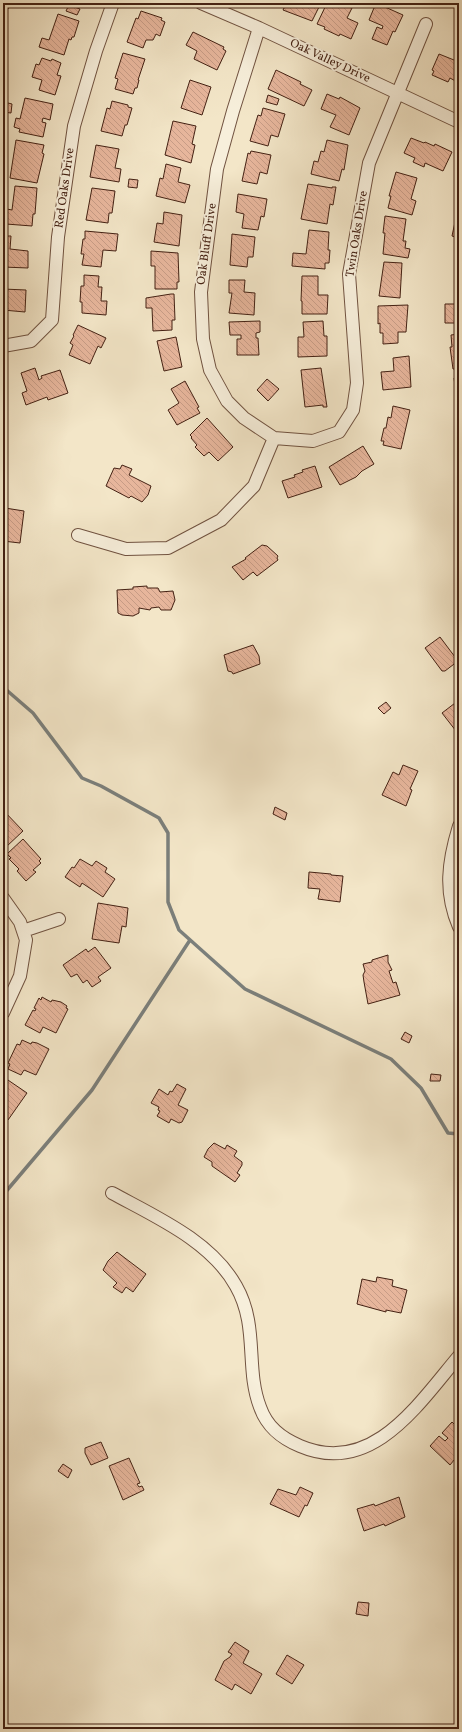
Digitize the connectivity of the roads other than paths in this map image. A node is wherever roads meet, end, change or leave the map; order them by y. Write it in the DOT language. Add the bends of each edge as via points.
graph roads {
  1 [pos="113,3"];
  2 [pos="201,3"];
  3 [pos="426,24"];
  4 [pos="259,28"];
  5 [pos="397,93"];
  6 [pos="459,122"];
  7 [pos="3,346"];
  8 [pos="274,438"];
  9 [pos="78,535"];
  10 [pos="459,826"];
  11 [pos="3,898"];
  12 [pos="60,919"];
  13 [pos="459,927"];
  14 [pos="23,931"];
  15 [pos="3,1013"];
  16 [pos="112,1193"];
  17 [pos="459,1356"];
  1 -- 7 [label="street, Red Oaks Drive" via="74,126 58,237 52,320 31,341"];
  2 -- 4 [label="street, Oak Valley Drive"];
  3 -- 5 [label="street, Twin Oaks Drive"];
  4 -- 5 [label="street, Oak Valley Drive"];
  4 -- 8 [label="street, Oak Bluff Drive" via="217,169 201,292 203,339 210,370 227,401 244,418"];
  5 -- 6 [label="street, Oak Valley Drive"];
  5 -- 8 [label="street, Twin Oaks Drive" via="369,163 349,274 357,383 353,410 339,432 314,441"];
  8 -- 9 [label="street" via="254,486 232,509 221,520 168,548 126,549"];
  10 -- 13 [label="street" via="448,872 450,898"];
  11 -- 14 [label="street" via="20,922"];
  12 -- 14 [label="street"];
  14 -- 15 [label="street" via="26,940 20,976"];
  16 -- 17 [label="street" via="187,1235 218,1262 236,1286 246,1308 251,1330 254,1380 260,1407 275,1432 287,1441 323,1454 352,1452 370,1445 390,1432 410,1413"];
}
